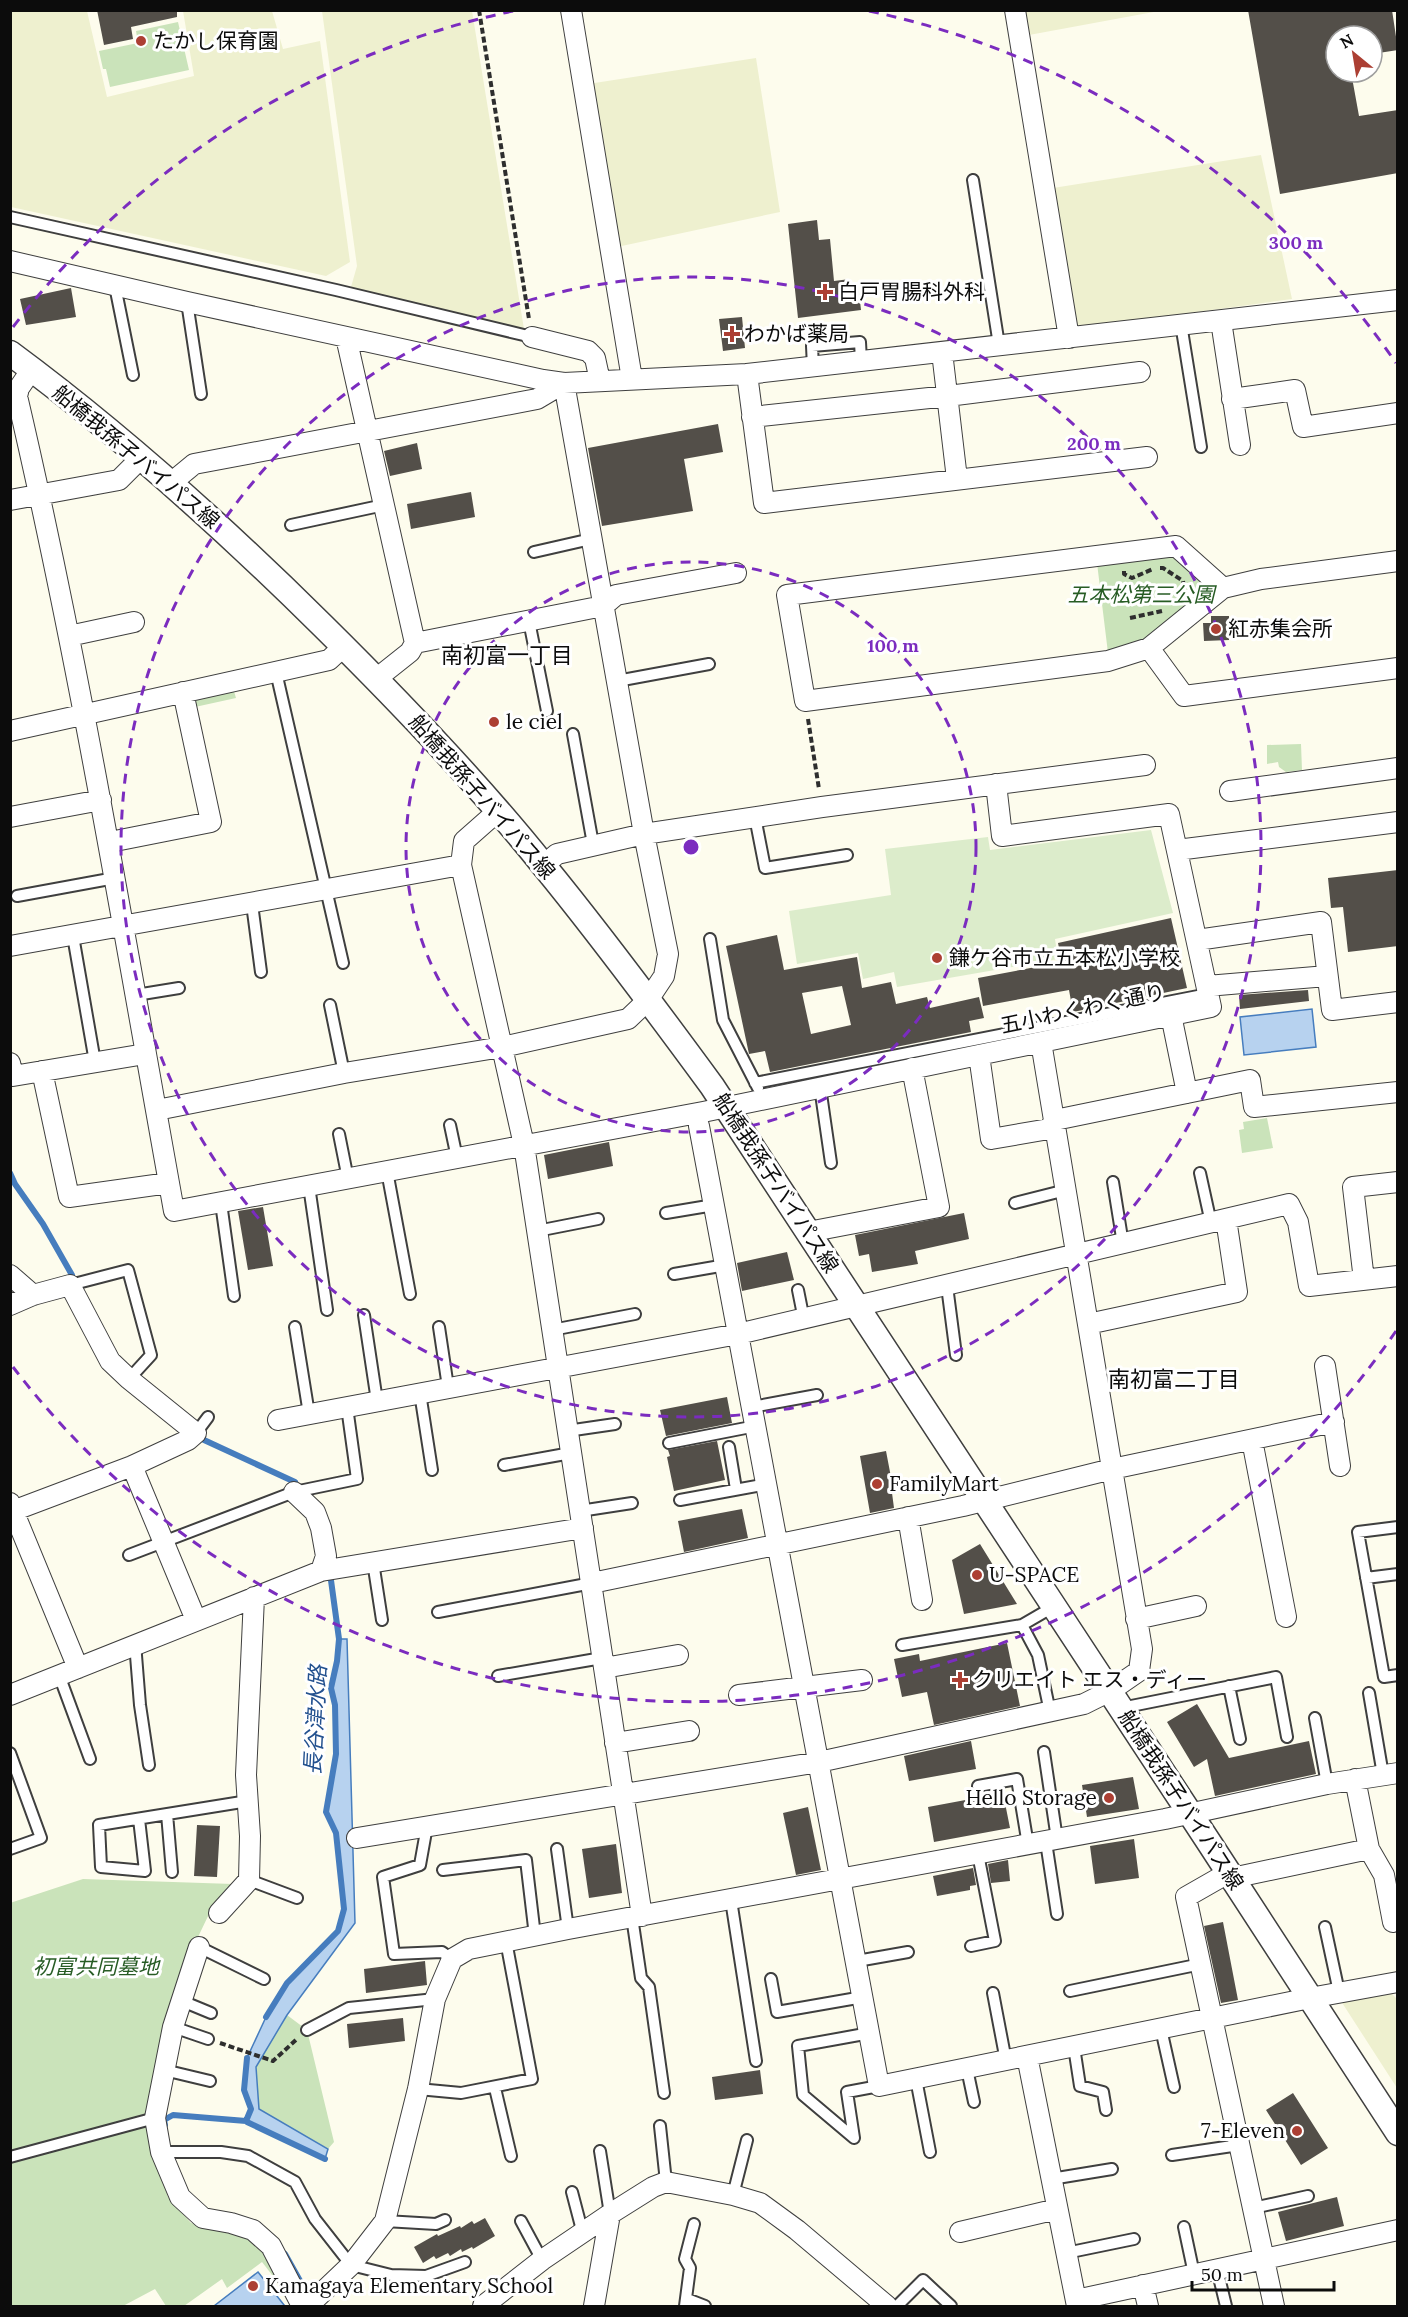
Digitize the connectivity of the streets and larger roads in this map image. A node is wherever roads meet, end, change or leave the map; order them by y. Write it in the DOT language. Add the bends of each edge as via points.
graph roads {
  1 [pos="571,10"];
  2 [pos="1015,10"];
  3 [pos="10,261"];
  4 [pos="1397,305"];
  5 [pos="1221,321"];
  6 [pos="346,337"];
  7 [pos="532,337"];
  8 [pos="1070,338"];
  9 [pos="942,352"];
  10 [pos="10,353"];
  11 [pos="32,369"];
  12 [pos="1140,372"];
  13 [pos="747,375"];
  14 [pos="632,379"];
  15 [pos="600,381"];
  16 [pos="564,383"];
  17 [pos="948,396"];
  18 [pos="1232,399"];
  19 [pos="1398,413"];
  20 [pos="752,417"];
  21 [pos="367,431"];
  22 [pos="1240,445"];
  23 [pos="1147,457"];
  24 [pos="141,458"];
  25 [pos="957,480"];
  26 [pos="171,483"];
  27 [pos="40,495"];
  28 [pos="10,500"];
  29 [pos="1398,561"];
  30 [pos="736,573"];
  31 [pos="1223,588"];
  32 [pos="603,606"];
  33 [pos="134,622"];
  34 [pos="69,636"];
  35 [pos="415,643"];
  36 [pos="344,646"];
  37 [pos="1149,648"];
  38 [pos="1398,668"];
  39 [pos="376,679"];
  40 [pos="183,692"];
  41 [pos="85,715"];
  42 [pos="10,731"];
  43 [pos="1145,765"];
  44 [pos="1398,768"];
  45 [pos="996,784"];
  46 [pos="1230,791"];
  47 [pos="101,800"];
  48 [pos="498,811"];
  49 [pos="10,817"];
  50 [pos="1398,822"];
  51 [pos="644,834"];
  52 [pos="110,842"];
  53 [pos="1177,850"];
  54 [pos="461,865"];
  55 [pos="544,865"];
  56 [pos="123,927"];
  57 [pos="1197,940"];
  58 [pos="10,946"];
  59 [pos="1327,976"];
  60 [pos="1207,990"];
  61 [pos="648,1000"];
  62 [pos="1398,1002"];
  63 [pos="1171,1015"];
  64 [pos="1041,1042"];
  65 [pos="502,1047"];
  66 [pos="145,1054"];
  67 [pos="979,1055"];
  68 [pos="10,1063"];
  69 [pos="912,1068"];
  70 [pos="42,1071"];
  71 [pos="1398,1092"];
  72 [pos="1187,1093"];
  73 [pos="725,1107"];
  74 [pos="157,1110"];
  75 [pos="1055,1120"];
  76 [pos="699,1126"];
  77 [pos="524,1145"];
  78 [pos="1398,1182"];
  79 [pos="169,1183"];
  80 [pos="1218,1221"];
  81 [pos="808,1232"];
  82 [pos="1077,1255"];
  83 [pos="10,1275"];
  84 [pos="1398,1276"];
  85 [pos="1364,1280"];
  86 [pos="33,1295"];
  87 [pos="10,1305"];
  88 [pos="858,1308"];
  89 [pos="1088,1324"];
  90 [pos="738,1334"];
  91 [pos="1326,1366"];
  92 [pos="558,1367"];
  93 [pos="278,1420"];
  94 [pos="1334,1422"];
  95 [pos="1252,1440"];
  96 [pos="132,1466"];
  97 [pos="1340,1466"];
  98 [pos="1112,1469"];
  99 [pos="294,1492"];
  100 [pos="984,1500"];
  101 [pos="12,1509"];
  102 [pos="908,1517"];
  103 [pos="582,1520"];
  104 [pos="778,1544"];
  105 [pos="321,1570"];
  106 [pos="592,1583"];
  107 [pos="254,1597"];
  108 [pos="922,1600"];
  109 [pos="1196,1606"];
  110 [pos="1286,1617"];
  111 [pos="1137,1619"];
  112 [pos="196,1620"];
  113 [pos="678,1655"];
  114 [pos="603,1663"];
  115 [pos="78,1668"];
  116 [pos="862,1680"];
  117 [pos="805,1687"];
  118 [pos="10,1695"];
  119 [pos="739,1695"];
  120 [pos="1115,1699"];
  121 [pos="689,1731"];
  122 [pos="615,1743"];
  123 [pos="819,1762"];
  124 [pos="1390,1774"];
  125 [pos="1355,1779"];
  126 [pos="622,1793"];
  127 [pos="1191,1814"];
  128 [pos="357,1838"];
  129 [pos="1370,1849"];
  130 [pos="1230,1875"];
  131 [pos="842,1880"];
  132 [pos="219,1913"];
  133 [pos="637,1917"];
  134 [pos="1393,1922"];
  135 [pos="198,1947"];
  136 [pos="1398,1982"];
  137 [pos="1310,1998"];
  138 [pos="1212,2018"];
  139 [pos="1027,2056"];
  140 [pos="1398,2133"];
  141 [pos="1057,2209"];
  142 [pos="610,2214"];
  143 [pos="1398,2230"];
  144 [pos="960,2232"];
  145 [pos="1264,2259"];
  146 [pos="1143,2285"];
  147 [pos="492,2303"];
  148 [pos="1076,2303"];
  149 [pos="313,2305"];
  150 [pos="594,2307"];
  151 [pos="887,2307"];
  152 [pos="1148,2307"];
  153 [pos="1274,2307"];
  1 -- 14 [label="street"];
  2 -- 8 [label="street"];
  3 -- 6 [label="street"];
  4 -- 5 [label="street"];
  5 -- 8 [label="street"];
  5 -- 18 [label="street"];
  6 -- 16 [label="street"];
  6 -- 21 [label="street"];
  7 -- 15 [label="street" via="588,351 595,358"];
  8 -- 9 [label="street"];
  9 -- 13 [label="street"];
  9 -- 17 [label="street"];
  10 -- 11 [label="street, 船橋我孫子バイパス線"];
  11 -- 24 [label="street, 船橋我孫子バイパス線"];
  11 -- 27 [label="street" via="17,396"];
  12 -- 17 [label="street"];
  13 -- 14 [label="street"];
  13 -- 20 [label="street"];
  14 -- 15 [label="street"];
  15 -- 16 [label="street"];
  16 -- 21 [label="street" via="537,399"];
  16 -- 32 [label="street"];
  17 -- 20 [label="street"];
  17 -- 25 [label="street"];
  18 -- 19 [label="street" via="1295,390 1303,427"];
  18 -- 22 [label="street"];
  20 -- 25 [label="street" via="764,503"];
  21 -- 26 [label="street" via="194,464"];
  21 -- 35 [label="street"];
  23 -- 25 [label="street"];
  24 -- 26 [label="street, 船橋我孫子バイパス線"];
  24 -- 27 [label="street" via="119,480"];
  26 -- 36 [label="street, 船橋我孫子バイパス線"];
  27 -- 28 [label="street"];
  27 -- 34 [label="street"];
  29 -- 31 [label="street" via="1261,579"];
  30 -- 32 [label="street" via="616,595"];
  31 -- 37 [label="street"];
  31 -- 37 [label="street" via="1176,546 787,595 805,701 1108,661"];
  32 -- 35 [label="street"];
  32 -- 51 [label="street"];
  33 -- 34 [label="street"];
  34 -- 41 [label="street"];
  35 -- 39 [label="street" via="410,652"];
  36 -- 39 [label="street, 船橋我孫子バイパス線"];
  36 -- 40 [label="street" via="330,660"];
  37 -- 38 [label="street" via="1184,696"];
  39 -- 48 [label="street, 船橋我孫子バイパス線"];
  40 -- 41 [label="street"];
  40 -- 52 [label="street" via="211,822"];
  41 -- 42 [label="street"];
  41 -- 47 [label="street"];
  43 -- 45 [label="street"];
  44 -- 46 [label="street"];
  45 -- 51 [label="street"];
  45 -- 53 [label="street" via="1002,836 1169,814"];
  47 -- 49 [label="street"];
  47 -- 52 [label="street"];
  48 -- 54 [label="street" via="464,841"];
  48 -- 55 [label="street, 船橋我孫子バイパス線"];
  50 -- 53 [label="street"];
  51 -- 55 [label="street" via="557,854"];
  51 -- 61 [label="street" via="668,954 664,976"];
  52 -- 56 [label="street"];
  53 -- 57 [label="street"];
  54 -- 56 [label="street"];
  54 -- 65 [label="street"];
  55 -- 61 [label="street, 船橋我孫子バイパス線"];
  56 -- 58 [label="street"];
  56 -- 66 [label="street"];
  57 -- 59 [label="street" via="1321,922"];
  57 -- 60 [label="street"];
  59 -- 60 [label="street"];
  59 -- 62 [label="street" via="1332,1010"];
  60 -- 63 [label="street, 五小わくわく通り" via="1211,1006"];
  61 -- 65 [label="street" via="628,1019"];
  61 -- 73 [label="street, 船橋我孫子バイパス線"];
  63 -- 64 [label="street, 五小わくわく通り"];
  63 -- 72 [label="street"];
  64 -- 67 [label="street, 五小わくわく通り"];
  64 -- 75 [label="street"];
  65 -- 74 [label="street"];
  65 -- 77 [label="street"];
  66 -- 70 [label="street"];
  66 -- 74 [label="street"];
  67 -- 69 [label="street, 五小わくわく通り"];
  67 -- 75 [label="street" via="991,1139 1049,1129"];
  68 -- 70 [label="street" via="13,1076"];
  69 -- 73 [label="street, 五小わくわく通り" via="820,1088 760,1091"];
  69 -- 81 [label="street" via="939,1207"];
  70 -- 79 [label="street" via="69,1197"];
  71 -- 72 [label="street" via="1254,1107 1250,1080"];
  72 -- 75 [label="street"];
  73 -- 77 [label="street, 五小わくわく通り"];
  73 -- 81 [label="street, 船橋我孫子バイパス線"];
  74 -- 79 [label="street"];
  75 -- 82 [label="street"];
  76 -- 90 [label="street"];
  77 -- 79 [label="street, 五小わくわく通り" via="174,1211"];
  77 -- 92 [label="street"];
  78 -- 85 [label="street" via="1353,1186"];
  80 -- 82 [label="street"];
  80 -- 85 [label="street" via="1289,1204 1298,1222 1309,1286"];
  80 -- 89 [label="street" via="1237,1292"];
  81 -- 88 [label="street, 船橋我孫子バイパス線"];
  82 -- 88 [label="street"];
  82 -- 89 [label="street"];
  83 -- 86 [label="street"];
  84 -- 85 [label="street"];
  86 -- 87 [label="street"];
  86 -- 96 [label="street" via="70,1285 110,1361 196,1433"];
  88 -- 90 [label="street"];
  88 -- 100 [label="street, 船橋我孫子バイパス線"];
  89 -- 98 [label="street"];
  90 -- 92 [label="street"];
  90 -- 104 [label="street"];
  91 -- 94 [label="street"];
  92 -- 93 [label="street"];
  92 -- 103 [label="street"];
  94 -- 95 [label="street"];
  94 -- 97 [label="street"];
  95 -- 98 [label="street"];
  95 -- 110 [label="street"];
  96 -- 101 [label="street"];
  96 -- 112 [label="street"];
  98 -- 100 [label="street"];
  98 -- 111 [label="street"];
  99 -- 105 [label="street" via="315,1512 321,1528 326,1556"];
  100 -- 102 [label="street"];
  100 -- 120 [label="street, 船橋我孫子バイパス線"];
  101 -- 115 [label="street"];
  102 -- 104 [label="street"];
  102 -- 108 [label="street"];
  103 -- 105 [label="street"];
  103 -- 106 [label="street"];
  104 -- 106 [label="street"];
  104 -- 117 [label="street"];
  105 -- 107 [label="street"];
  106 -- 114 [label="street"];
  107 -- 112 [label="street"];
  107 -- 132 [label="street" via="246,1775 249,1880"];
  109 -- 111 [label="street"];
  111 -- 120 [label="street" via="1142,1649 1139,1671"];
  112 -- 115 [label="street"];
  113 -- 114 [label="street"];
  114 -- 122 [label="street"];
  115 -- 118 [label="street"];
  116 -- 117 [label="street"];
  117 -- 119 [label="street"];
  117 -- 123 [label="street"];
  120 -- 123 [label="street"];
  120 -- 127 [label="street, 船橋我孫子バイパス線"];
  121 -- 122 [label="street"];
  122 -- 126 [label="street"];
  123 -- 126 [label="street"];
  123 -- 131 [label="street"];
  124 -- 125 [label="street"];
  125 -- 127 [label="street"];
  125 -- 129 [label="street"];
  126 -- 128 [label="street"];
  126 -- 133 [label="street"];
  127 -- 130 [label="street, 船橋我孫子バイパス線"];
  127 -- 131 [label="street"];
  129 -- 130 [label="street"];
  129 -- 134 [label="street" via="1384,1875"];
  130 -- 137 [label="street, 船橋我孫子バイパス線"];
  130 -- 138 [label="street" via="1186,1897"];
  131 -- 133 [label="street"];
  131 -- 139 [label="street" via="879,2086"];
  133 -- 149 [label="street" via="469,1949 452,1959 435,1999 386,2221"];
  135 -- 149 [label="street" via="174,2027 155,2118 161,2152 180,2197 203,2218 253,2230 271,2246"];
  136 -- 137 [label="street"];
  137 -- 138 [label="street"];
  137 -- 140 [label="street, 船橋我孫子バイパス線"];
  138 -- 139 [label="street"];
  138 -- 145 [label="street"];
  139 -- 141 [label="street"];
  141 -- 144 [label="street"];
  141 -- 148 [label="street"];
  142 -- 147 [label="street" via="542,2260"];
  142 -- 150 [label="street"];
  142 -- 151 [label="street" via="666,2182 760,2203"];
  143 -- 145 [label="street"];
  145 -- 146 [label="street"];
  145 -- 153 [label="street"];
  146 -- 148 [label="street"];
  146 -- 152 [label="street"];
}
